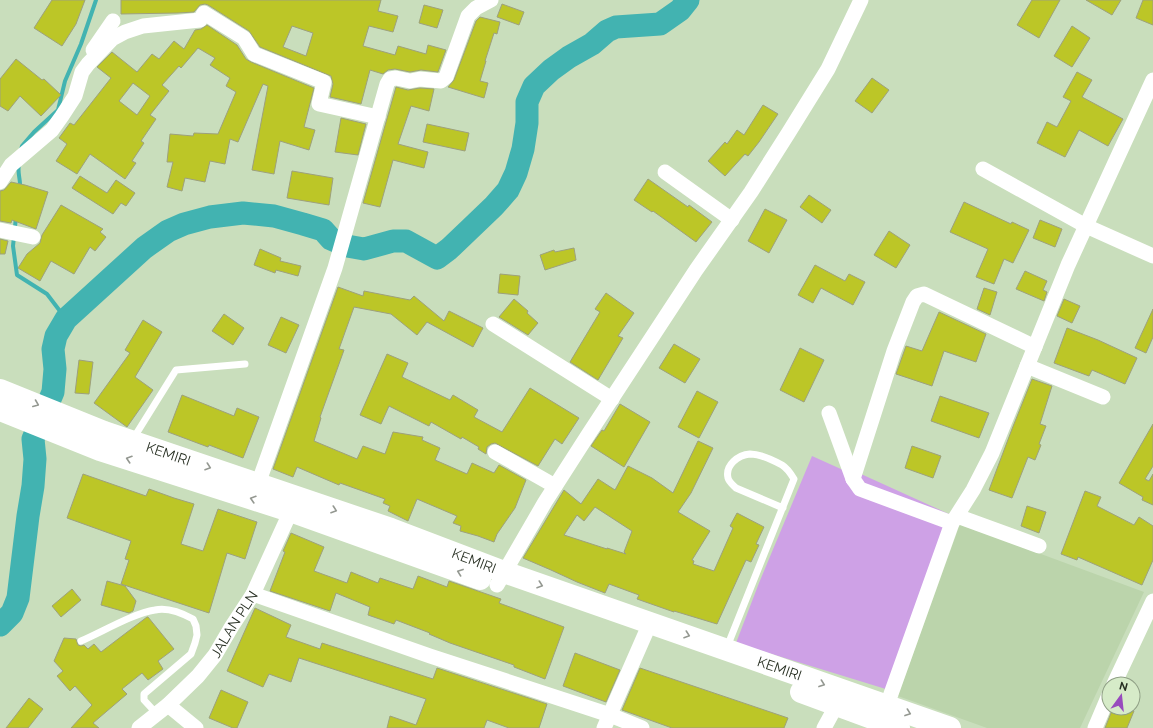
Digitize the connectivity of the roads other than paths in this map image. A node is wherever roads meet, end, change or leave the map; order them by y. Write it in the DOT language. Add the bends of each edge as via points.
graph roads {
  1 [pos="491,0"];
  2 [pos="861,0"];
  3 [pos="113,21"];
  4 [pos="88,64"];
  5 [pos="1153,80"];
  6 [pos="378,117"];
  7 [pos="983,169"];
  8 [pos="665,172"];
  9 [pos="0,182"];
  10 [pos="732,220"];
  11 [pos="1086,226"];
  12 [pos="1153,256"];
  13 [pos="493,324"];
  14 [pos="1035,347"];
  15 [pos="245,364"];
  16 [pos="1027,366"];
  17 [pos="0,390"];
  18 [pos="1103,397"];
  19 [pos="612,399"];
  20 [pos="0,410"];
  21 [pos="829,413"];
  22 [pos="102,441"];
  23 [pos="132,441"];
  24 [pos="495,452"];
  25 [pos="853,479"];
  26 [pos="258,484"];
  27 [pos="555,486"];
  28 [pos="293,504"];
  29 [pos="783,508"];
  30 [pos="955,520"];
  31 [pos="1039,546"];
  32 [pos="500,578"];
  33 [pos="253,594"];
  34 [pos="1153,601"];
  35 [pos="647,629"];
  36 [pos="81,641"];
  37 [pos="727,649"];
  38 [pos="1118,676"];
  39 [pos="841,699"];
  40 [pos="168,705"];
  41 [pos="887,705"];
  42 [pos="156,714"];
  43 [pos="1101,714"];
  44 [pos="607,721"];
  45 [pos="139,728"];
  46 [pos="196,728"];
  47 [pos="642,728"];
  48 [pos="824,728"];
  49 [pos="899,728"];
  50 [pos="950,728"];
  51 [pos="1095,728"];
  1 -- 6 [label="street" via="468,16 446,77 441,81 396,78 390,80"];
  2 -- 10 [label="street" via="816,90"];
  3 -- 4 [label="street" via="95,45"];
  4 -- 6 [label="street" via="112,39 125,32 159,23 200,20 204,13 244,38 254,54 324,82 319,104"];
  4 -- 9 [label="street" via="82,72 69,108 52,130 11,165"];
  5 -- 11 [label="street"];
  6 -- 26 [label="street" via="335,268"];
  7 -- 11 [label="street"];
  8 -- 10 [label="street"];
  10 -- 19 [label="street" via="696,270"];
  11 -- 12 [label="street"];
  11 -- 14 [label="street"];
  13 -- 19 [label="street"];
  14 -- 16 [label="street"];
  14 -- 25 [label="street" via="924,294 918,296 913,302 894,351"];
  15 -- 23 [label="lane" via="176,370"];
  16 -- 18 [label="street"];
  16 -- 30 [label="street" via="992,453 974,490"];
  17 -- 22 [label="highway, KEMIRI, one-way"];
  19 -- 27 [label="street"];
  20 -- 22 [label="highway, KEMIRI"];
  21 -- 25 [label="street"];
  22 -- 23 [label="highway, KEMIRI"];
  28 -- 22 [label="highway, KEMIRI, one-way"];
  23 -- 26 [label="highway, KEMIRI, one-way"];
  24 -- 27 [label="street"];
  25 -- 30 [label="street" via="860,488"];
  26 -- 28 [label="highway, KEMIRI"];
  27 -- 32 [label="street"];
  28 -- 32 [label="highway, KEMIRI"];
  28 -- 33 [label="street, JALAN PLN"];
  29 -- 29 [label="lane" via="794,479 784,465 751,454 733,460 729,469 730,483"];
  29 -- 37 [label="lane"];
  30 -- 31 [label="street"];
  30 -- 41 [label="street"];
  32 -- 35 [label="highway, KEMIRI"];
  33 -- 40 [label="street, JALAN PLN" via="215,655"];
  33 -- 44 [label="street"];
  34 -- 38 [label="street"];
  35 -- 37 [label="highway, KEMIRI, one-way"];
  35 -- 39 [label="highway, KEMIRI" via="750,672"];
  35 -- 44 [label="street"];
  36 -- 42 [label="lane" via="156,609 170,610 193,619 197,635 191,654 144,694 144,700"];
  37 -- 39 [label="highway, KEMIRI, one-way"];
  39 -- 41 [label="highway, KEMIRI"];
  39 -- 48 [label="street"];
  39 -- 49 [label="highway, KEMIRI"];
  40 -- 42 [label="street, JALAN PLN"];
  40 -- 46 [label="street"];
  41 -- 50 [label="highway, KEMIRI, one-way"];
  42 -- 45 [label="street, JALAN PLN"];
  43 -- 51 [label="street"];
  44 -- 47 [label="street"];
}
